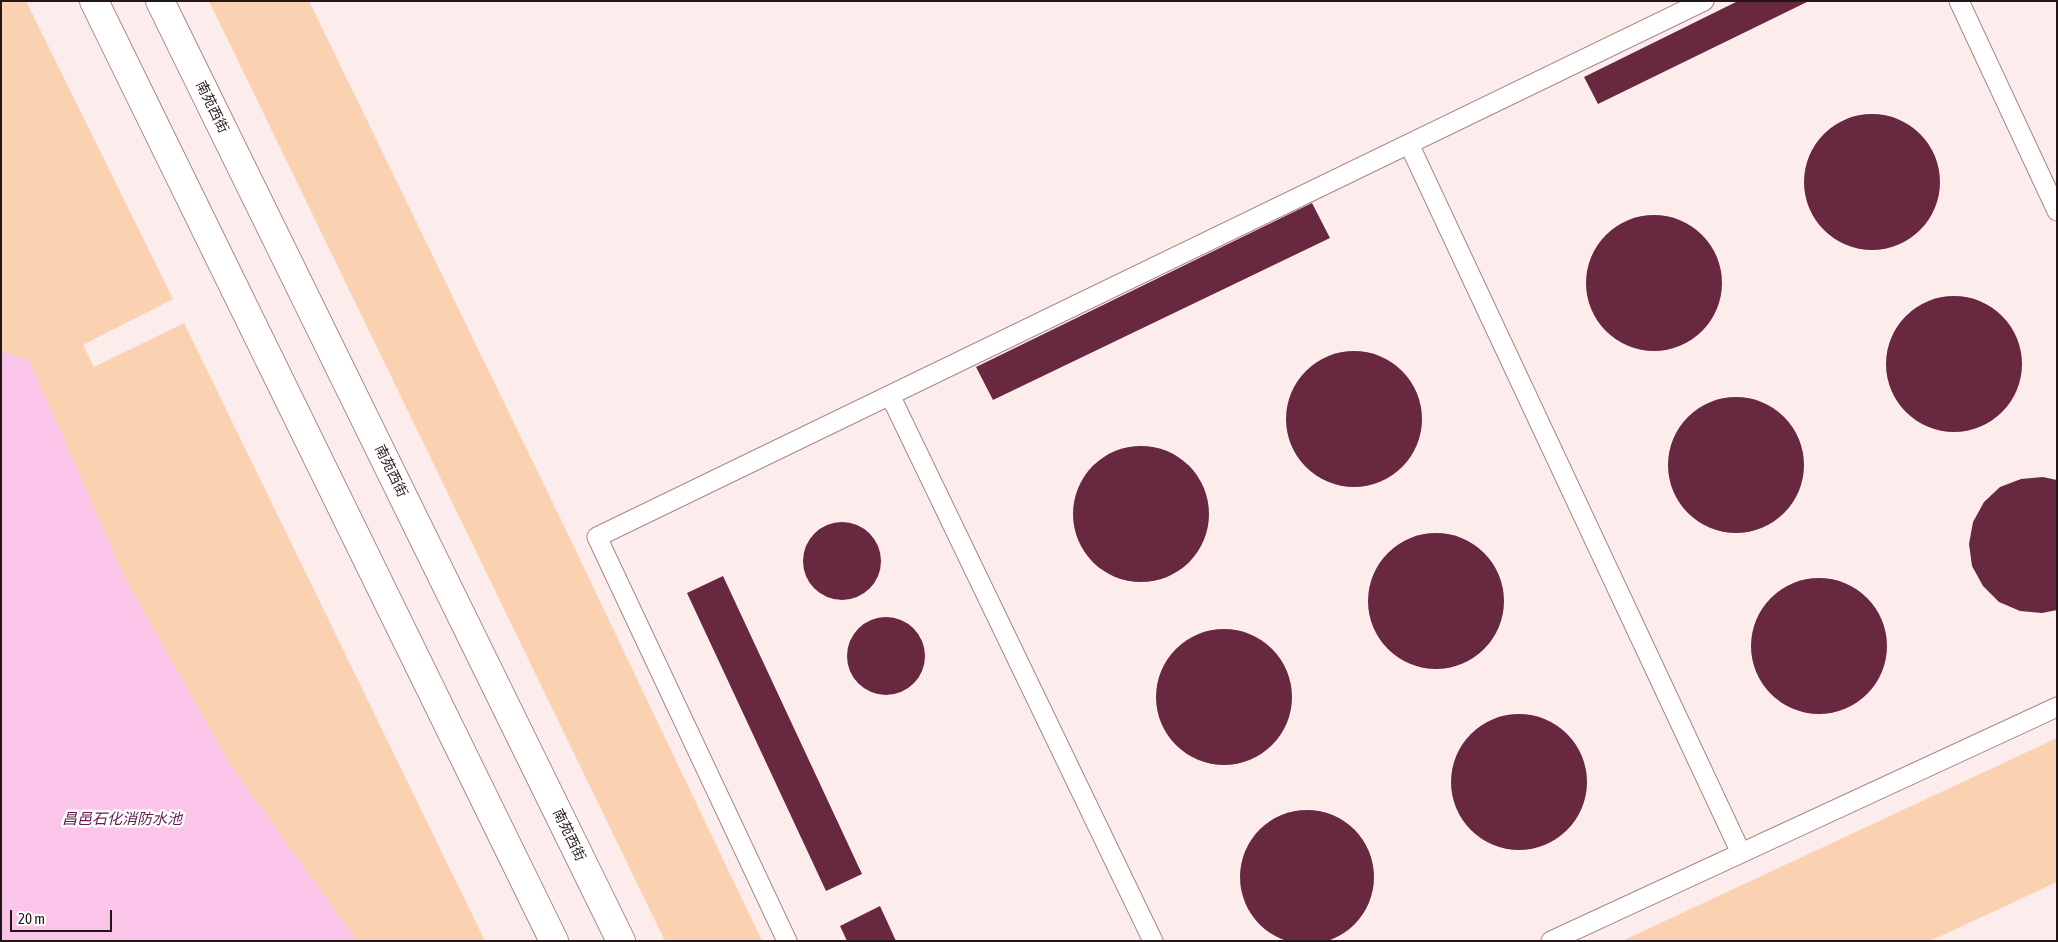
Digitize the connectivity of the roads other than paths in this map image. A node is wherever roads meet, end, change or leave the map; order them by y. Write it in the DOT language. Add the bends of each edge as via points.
graph roads {
  1 [pos="94,1"];
  2 [pos="160,1"];
  3 [pos="1704,1"];
  4 [pos="1959,1"];
  5 [pos="1409,144"];
  6 [pos="2057,211"];
  7 [pos="890,395"];
  8 [pos="2057,707"];
  9 [pos="1741,853"];
  10 [pos="554,941"];
  11 [pos="621,941"];
  12 [pos="787,941"];
  13 [pos="1153,941"];
  14 [pos="1551,941"];
  1 -- 10 [label="main road"];
  2 -- 11 [label="main road, 南苑西街"];
  3 -- 5 [label="lane"];
  4 -- 6 [label="lane"];
  5 -- 7 [label="lane"];
  5 -- 9 [label="lane"];
  7 -- 12 [label="lane" via="597,537"];
  7 -- 13 [label="lane"];
  8 -- 9 [label="lane"];
  9 -- 14 [label="lane"];
}
